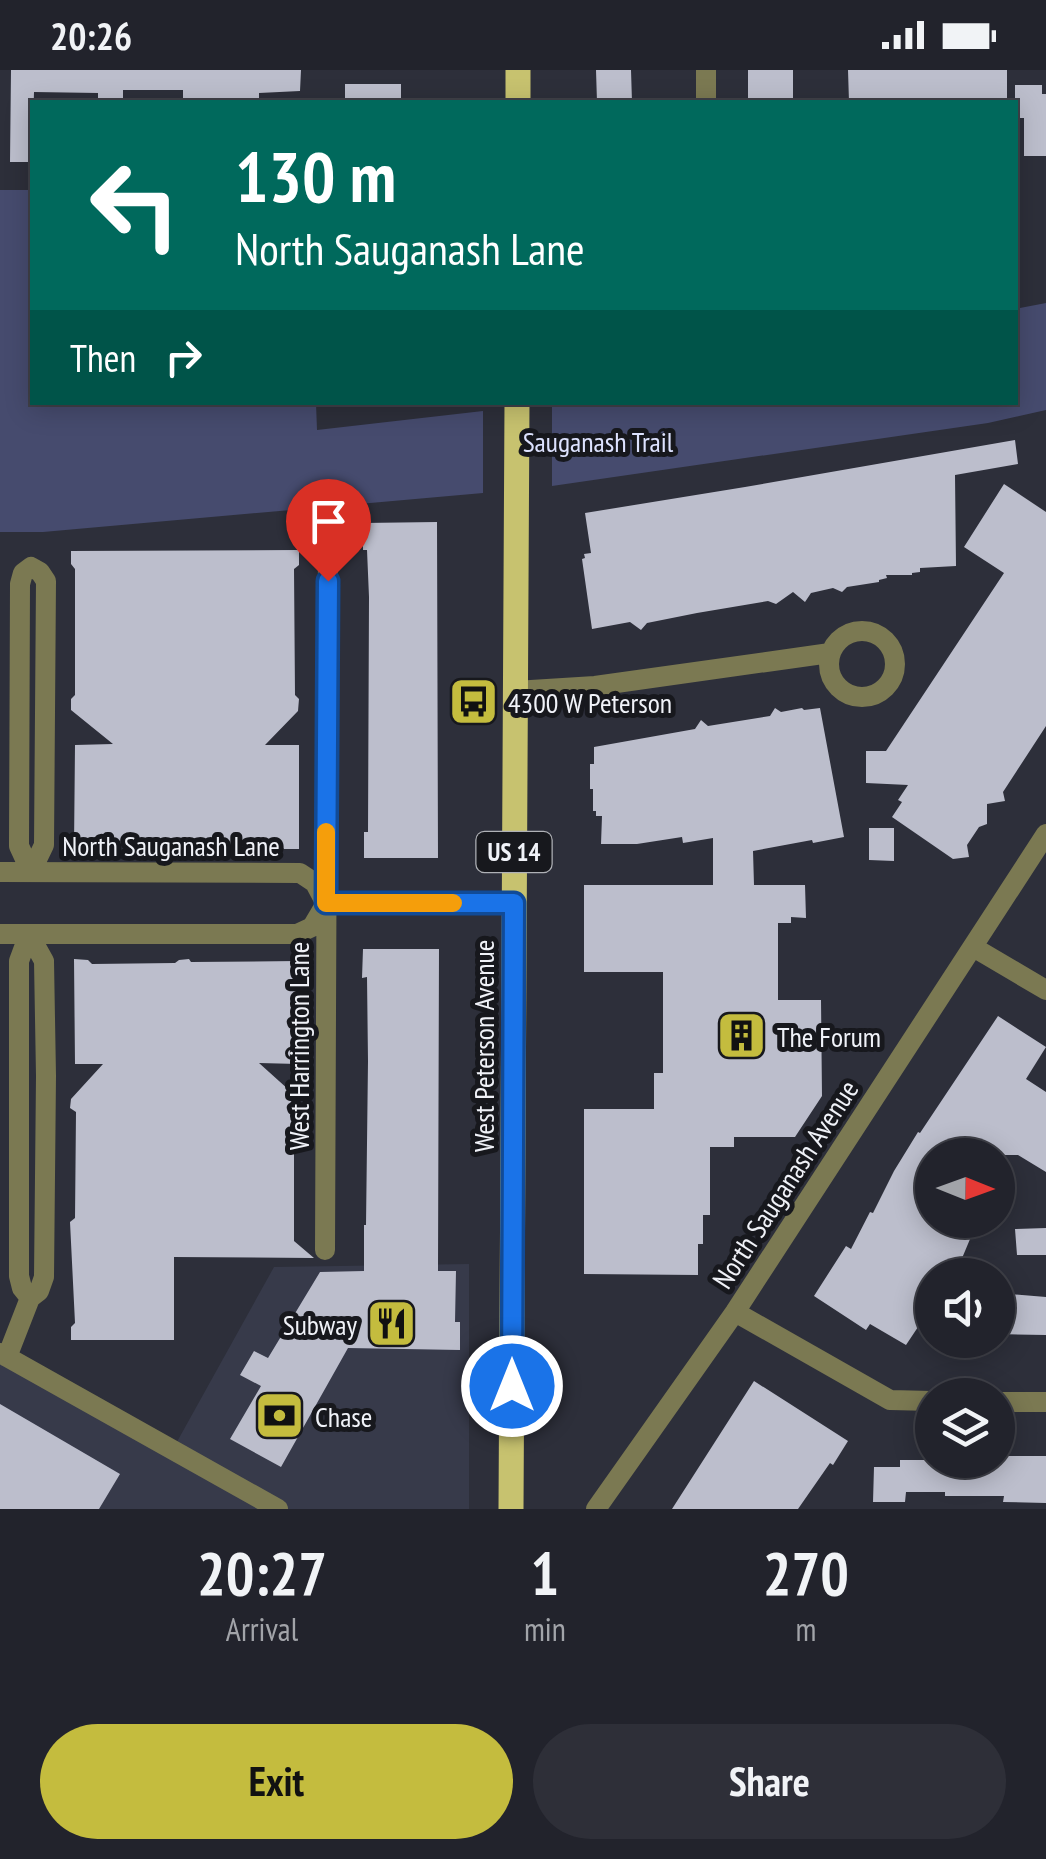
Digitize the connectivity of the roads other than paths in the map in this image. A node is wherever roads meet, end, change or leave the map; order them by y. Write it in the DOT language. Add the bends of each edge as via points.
graph roads {
  1 [pos="518,70"];
  2 [pos="706,70"];
  3 [pos="518,100"];
  4 [pos="706,100"];
  5 [pos="517,405"];
  6 [pos="328,543"];
  7 [pos="830,652"];
  8 [pos="515,691"];
  9 [pos="1046,834"];
  10 [pos="0,872"];
  11 [pos="31,872"];
  12 [pos="326,903"];
  13 [pos="514,903"];
  14 [pos="0,934"];
  15 [pos="30,934"];
  16 [pos="973,947"];
  17 [pos="1046,990"];
  18 [pos="324,1250"];
  19 [pos="735,1312"];
  20 [pos="3,1355"];
  21 [pos="915,1401"];
  22 [pos="1015,1402"];
  23 [pos="1046,1402"];
  24 [pos="278,1509"];
  25 [pos="512,1509"];
  26 [pos="596,1509"];
  1 -- 3 [label="main road"];
  2 -- 4 [label="street"];
  5 -- 8 [label="main road, West Peterson Avenue / US 14"];
  6 -- 12 [label="street, West Harrington Lane"];
  7 -- 8 [label="street"];
  8 -- 13 [label="main road, West Peterson Avenue / US 14"];
  9 -- 16 [label="street, North Sauganash Avenue"];
  10 -- 11 [label="street, North Sauganash Lane"];
  11 -- 11 [label="street" via="44,845 46,581 32,567 20,584 19,846"];
  11 -- 12 [label="street, North Sauganash Lane" via="300,873"];
  12 -- 13 [label="street"];
  12 -- 15 [label="street" via="312,927 296,934"];
  12 -- 18 [label="street, West Harrington Lane"];
  13 -- 25 [label="main road, West Peterson Avenue / US 14"];
  14 -- 15 [label="street"];
  15 -- 20 [label="street" via="44,961 44,1277"];
  16 -- 17 [label="street"];
  16 -- 19 [label="street, North Sauganash Avenue"];
  19 -- 21 [label="street" via="890,1400"];
  19 -- 26 [label="street, North Sauganash Avenue"];
  20 -- 24 [label="street"];
  22 -- 23 [label="street"];
}
